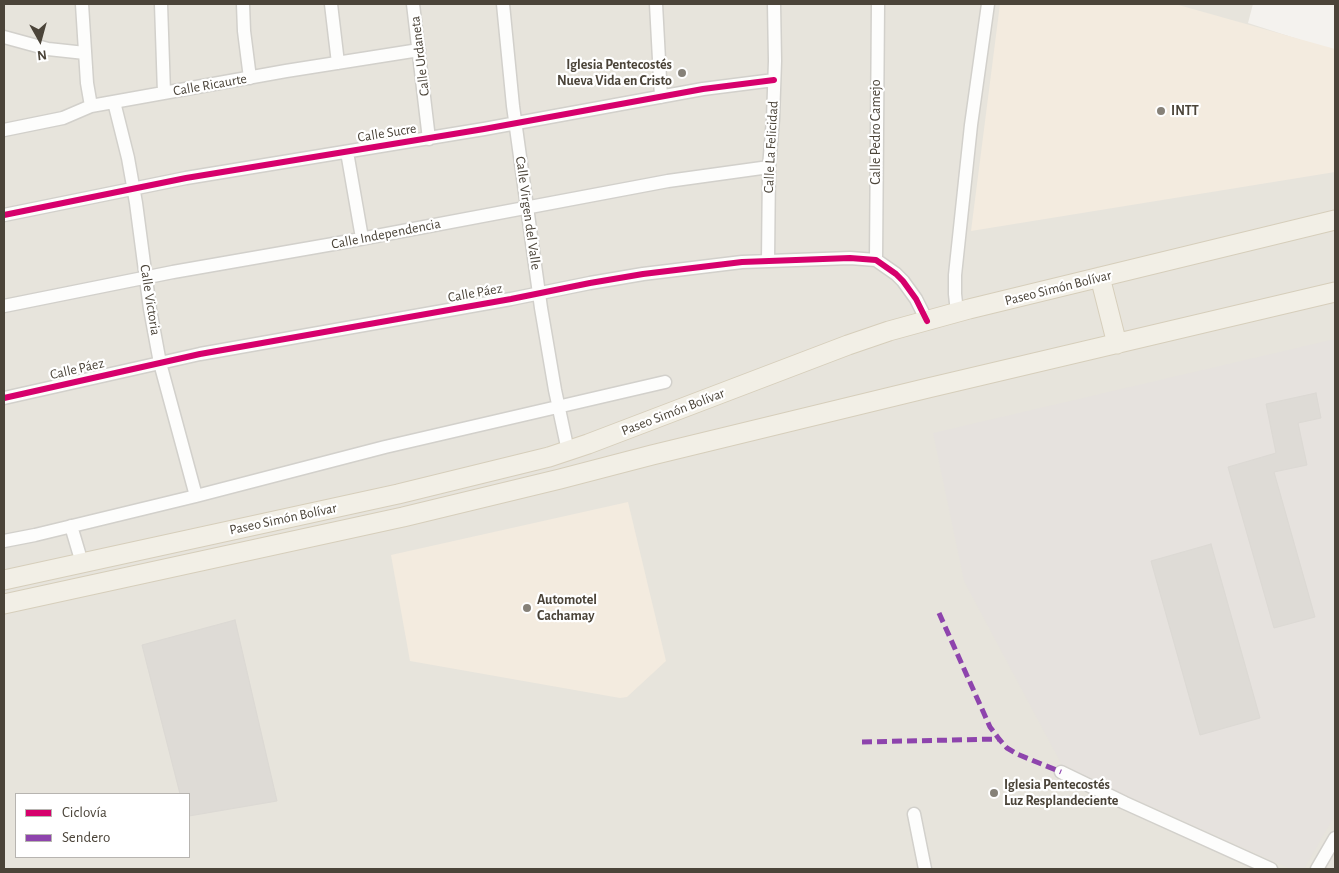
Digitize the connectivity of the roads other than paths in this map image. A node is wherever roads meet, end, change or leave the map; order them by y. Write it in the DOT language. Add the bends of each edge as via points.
graph roads {
  1 [pos="82,4"];
  2 [pos="161,4"];
  3 [pos="243,4"];
  4 [pos="331,4"];
  5 [pos="414,4"];
  6 [pos="502,4"];
  7 [pos="656,4"];
  8 [pos="774,4"];
  9 [pos="878,4"];
  10 [pos="988,4"];
  11 [pos="4,37"];
  12 [pos="419,50"];
  13 [pos="84,53"];
  14 [pos="338,63"];
  15 [pos="250,78"];
  16 [pos="774,80"];
  17 [pos="164,93"];
  18 [pos="660,97"];
  19 [pos="114,102"];
  20 [pos="91,106"];
  21 [pos="516,124"];
  22 [pos="4,130"];
  23 [pos="429,139"];
  24 [pos="346,152"];
  25 [pos="769,167"];
  26 [pos="134,189"];
  27 [pos="527,207"];
  28 [pos="4,215"];
  29 [pos="1335,220"];
  30 [pos="362,238"];
  31 [pos="876,260"];
  32 [pos="768,261"];
  33 [pos="146,277"];
  34 [pos="1100,277"];
  35 [pos="1335,292"];
  36 [pos="539,293"];
  37 [pos="4,306"];
  38 [pos="957,312"];
  39 [pos="927,321"];
  40 [pos="1117,344"];
  41 [pos="160,363"];
  42 [pos="665,382"];
  43 [pos="4,398"];
  44 [pos="558,406"];
  45 [pos="568,451"];
  46 [pos="196,496"];
  47 [pos="71,526"];
  48 [pos="4,541"];
  49 [pos="82,563"];
  50 [pos="4,580"];
  51 [pos="4,604"];
  52 [pos="1061,772"];
  53 [pos="914,814"];
  54 [pos="1335,838"];
  55 [pos="925,869"];
  56 [pos="1271,869"];
  57 [pos="1317,869"];
  1 -- 13 [label="street"];
  2 -- 17 [label="street"];
  3 -- 15 [label="street"];
  4 -- 14 [label="street"];
  5 -- 12 [label="street, Calle Urdaneta"];
  6 -- 21 [label="street, Calle Virgen del Valle"];
  7 -- 18 [label="street"];
  8 -- 16 [label="street, Calle La Felicidad"];
  9 -- 31 [label="street, Calle Pedro Camejo"];
  10 -- 38 [label="street" via="955,275"];
  11 -- 13 [label="street"];
  12 -- 14 [label="street, Calle Ricaurte"];
  12 -- 23 [label="street, Calle Urdaneta"];
  13 -- 20 [label="street"];
  14 -- 15 [label="street, Calle Ricaurte"];
  15 -- 17 [label="street, Calle Ricaurte"];
  16 -- 18 [label="street, Calle Sucre"];
  16 -- 25 [label="street, Calle La Felicidad"];
  17 -- 19 [label="street, Calle Ricaurte"];
  18 -- 21 [label="street, Calle Sucre"];
  19 -- 20 [label="street, Calle Ricaurte"];
  19 -- 26 [label="street, Calle Victoria"];
  20 -- 22 [label="street, Calle Ricaurte" via="63,118"];
  21 -- 23 [label="street, Calle Sucre"];
  21 -- 27 [label="street, Calle Virgen del Valle"];
  23 -- 24 [label="street, Calle Sucre"];
  24 -- 26 [label="street, Calle Sucre"];
  24 -- 30 [label="street"];
  25 -- 27 [label="street, Calle Independencia" via="668,181"];
  25 -- 32 [label="street, Calle La Felicidad"];
  26 -- 28 [label="street, Calle Sucre"];
  26 -- 33 [label="street, Calle Victoria"];
  27 -- 30 [label="street, Calle Independencia"];
  27 -- 36 [label="street, Calle Virgen del Valle"];
  29 -- 34 [label="main road, Paseo Simón Bolívar"];
  30 -- 33 [label="street, Calle Independencia"];
  31 -- 32 [label="street, Calle Páez"];
  31 -- 39 [label="street" via="903,281"];
  32 -- 36 [label="street, Calle Páez" via="653,273"];
  33 -- 37 [label="street, Calle Independencia"];
  33 -- 41 [label="street, Calle Victoria"];
  34 -- 38 [label="main road, Paseo Simón Bolívar"];
  34 -- 40 [label="main road"];
  35 -- 40 [label="main road, Paseo Simón Bolívar"];
  36 -- 41 [label="street, Calle Páez"];
  36 -- 44 [label="street, Calle Virgen del Valle"];
  38 -- 39 [label="main road, Paseo Simón Bolívar"];
  39 -- 45 [label="main road, Paseo Simón Bolívar" via="848,345"];
  40 -- 51 [label="main road, Paseo Simón Bolívar" via="403,517"];
  41 -- 43 [label="street, Calle Páez"];
  41 -- 46 [label="street, Calle Victoria"];
  42 -- 44 [label="street"];
  44 -- 45 [label="street, Calle Virgen del Valle"];
  44 -- 46 [label="street"];
  45 -- 49 [label="main road, Paseo Simón Bolívar" via="407,492"];
  46 -- 47 [label="street"];
  47 -- 48 [label="street"];
  47 -- 49 [label="street"];
  49 -- 50 [label="main road, Paseo Simón Bolívar"];
  52 -- 56 [label="street"];
  53 -- 55 [label="street"];
  54 -- 57 [label="street"];
}
